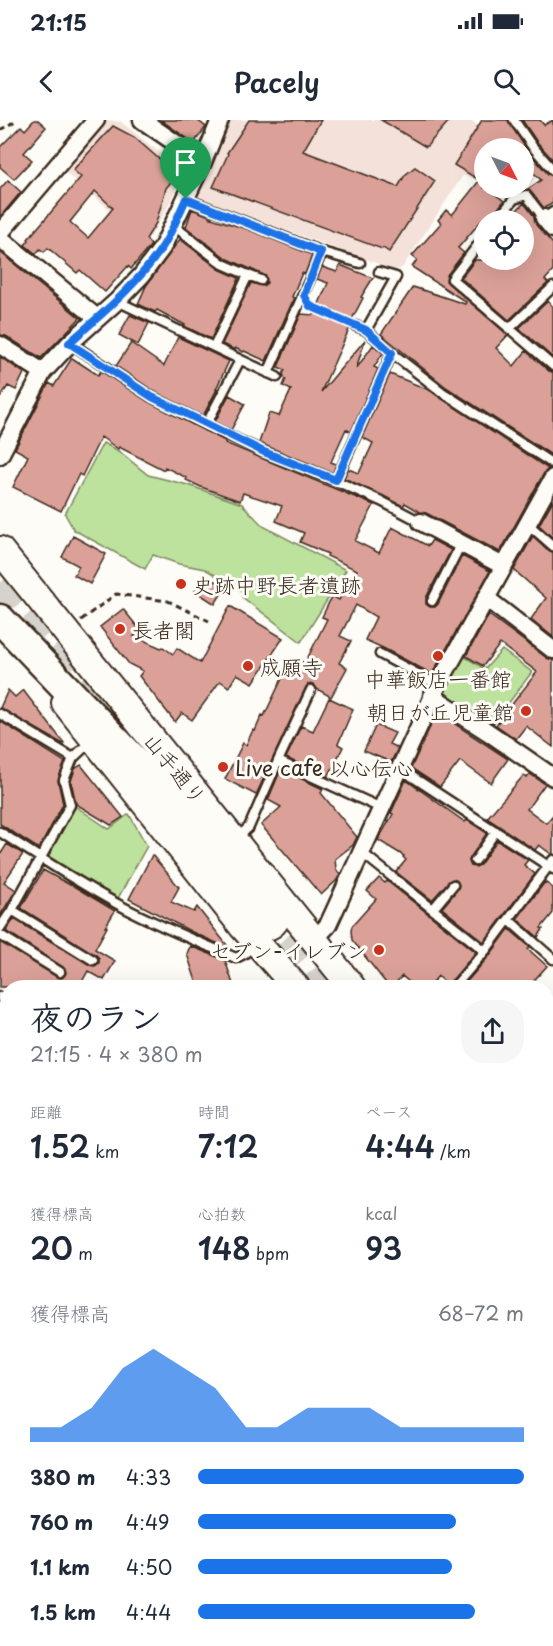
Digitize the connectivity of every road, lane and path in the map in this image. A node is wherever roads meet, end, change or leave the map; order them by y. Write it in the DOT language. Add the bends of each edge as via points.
graph roads {
  1 [pos="16,120"];
  2 [pos="96,120"];
  3 [pos="142,120"];
  4 [pos="220,120"];
  5 [pos="514,120"];
  6 [pos="0,130"];
  7 [pos="203,162"];
  8 [pos="553,170"];
  9 [pos="186,199"];
  10 [pos="505,210"];
  11 [pos="550,220"];
  12 [pos="174,225"];
  13 [pos="0,233"];
  14 [pos="0,238"];
  15 [pos="474,250"];
  16 [pos="321,252"];
  17 [pos="360,263"];
  18 [pos="379,272"];
  19 [pos="248,275"];
  20 [pos="261,280"];
  21 [pos="309,283"];
  22 [pos="553,287"];
  23 [pos="117,301"];
  24 [pos="97,318"];
  25 [pos="356,326"];
  26 [pos="509,329"];
  27 [pos="366,330"];
  28 [pos="69,343"];
  29 [pos="0,345"];
  30 [pos="214,347"];
  31 [pos="392,353"];
  32 [pos="240,360"];
  33 [pos="553,366"];
  34 [pos="43,372"];
  35 [pos="268,373"];
  36 [pos="277,377"];
  37 [pos="206,425"];
  38 [pos="0,455"];
  39 [pos="553,464"];
  40 [pos="553,477"];
  41 [pos="336,480"];
  42 [pos="421,522"];
  43 [pos="528,524"];
  44 [pos="461,544"];
  45 [pos="553,546"];
  46 [pos="0,550"];
  47 [pos="503,566"];
  48 [pos="486,598"];
  49 [pos="432,601"];
  50 [pos="81,620"];
  51 [pos="0,621"];
  52 [pos="209,621"];
  53 [pos="553,650"];
  54 [pos="380,654"];
  55 [pos="311,690"];
  56 [pos="435,690"];
  57 [pos="0,714"];
  58 [pos="93,739"];
  59 [pos="73,758"];
  60 [pos="278,761"];
  61 [pos="399,768"];
  62 [pos="553,777"];
  63 [pos="381,808"];
  64 [pos="496,831"];
  65 [pos="0,832"];
  66 [pos="234,841"];
  67 [pos="361,852"];
  68 [pos="41,859"];
  69 [pos="475,861"];
  70 [pos="552,865"];
  71 [pos="453,885"];
  72 [pos="433,909"];
  73 [pos="12,910"];
  74 [pos="3,917"];
  75 [pos="259,918"];
  76 [pos="508,920"];
  77 [pos="0,928"];
  78 [pos="0,935"];
  79 [pos="314,940"];
  80 [pos="485,951"];
  81 [pos="553,959"];
  82 [pos="93,960"];
  83 [pos="60,972"];
  84 [pos="292,980"];
  85 [pos="346,980"];
  86 [pos="460,980"];
  1 -- 6 [label="path"];
  2 -- 13 [label="street"];
  3 -- 7 [label="street"];
  4 -- 7 [label="street"];
  5 -- 8 [label="lane"];
  7 -- 9 [label="street"];
  9 -- 12 [label="street"];
  9 -- 16 [label="lane"];
  10 -- 11 [label="lane" via="514,199 526,195"];
  12 -- 19 [label="lane" via="223,264"];
  12 -- 23 [label="street" via="141,276"];
  14 -- 24 [label="street"];
  15 -- 26 [label="lane" via="452,279"];
  16 -- 17 [label="lane"];
  16 -- 21 [label="lane"];
  18 -- 27 [label="lane" via="396,277"];
  19 -- 20 [label="lane"];
  19 -- 30 [label="lane"];
  21 -- 25 [label="path" via="304,295 310,306"];
  21 -- 35 [label="lane"];
  22 -- 26 [label="lane"];
  23 -- 24 [label="street"];
  23 -- 30 [label="lane"];
  24 -- 28 [label="street"];
  25 -- 27 [label="lane"];
  26 -- 33 [label="lane"];
  27 -- 31 [label="lane"];
  28 -- 34 [label="street"];
  28 -- 37 [label="lane" via="152,397"];
  29 -- 34 [label="street"];
  30 -- 32 [label="lane"];
  31 -- 39 [label="lane" via="442,392"];
  31 -- 41 [label="lane"];
  32 -- 35 [label="lane"];
  32 -- 37 [label="lane"];
  34 -- 38 [label="street"];
  35 -- 36 [label="lane"];
  37 -- 41 [label="lane"];
  40 -- 43 [label="street"];
  41 -- 42 [label="lane"];
  42 -- 44 [label="street"];
  43 -- 45 [label="lane"];
  43 -- 47 [label="street"];
  44 -- 47 [label="street"];
  44 -- 49 [label="lane"];
  46 -- 66 [label="main road, 山手通り"];
  47 -- 48 [label="street"];
  48 -- 53 [label="street"];
  48 -- 56 [label="street"];
  50 -- 52 [label="path" via="116,594 168,601"];
  51 -- 58 [label="main road, 山手通り"];
  51 -- 75 [label="highway" via="143,769"];
  54 -- 56 [label="lane"];
  55 -- 60 [label="lane"];
  56 -- 61 [label="street"];
  56 -- 62 [label="street"];
  57 -- 59 [label="lane"];
  58 -- 59 [label="lane"];
  58 -- 75 [label="main road, 山手通り"];
  59 -- 68 [label="lane" via="64,780 70,805"];
  60 -- 63 [label="lane"];
  60 -- 66 [label="lane" via="249,826"];
  61 -- 63 [label="street"];
  61 -- 64 [label="lane"];
  63 -- 67 [label="street"];
  64 -- 69 [label="lane"];
  64 -- 70 [label="lane"];
  65 -- 68 [label="lane"];
  66 -- 75 [label="main road, 山手通り"];
  67 -- 72 [label="lane"];
  67 -- 79 [label="street" via="328,925"];
  68 -- 73 [label="lane"];
  68 -- 75 [label="lane" via="123,907 236,958 244,954"];
  70 -- 76 [label="lane"];
  71 -- 72 [label="lane"];
  72 -- 80 [label="lane"];
  73 -- 74 [label="lane"];
  73 -- 82 [label="lane"];
  74 -- 77 [label="lane"];
  75 -- 79 [label="main road, 山手通り"];
  75 -- 84 [label="main road, 山手通り"];
  76 -- 80 [label="lane"];
  76 -- 81 [label="lane"];
  78 -- 83 [label="lane"];
  79 -- 85 [label="main road, 山手通り"];
  80 -- 86 [label="lane"];
}
